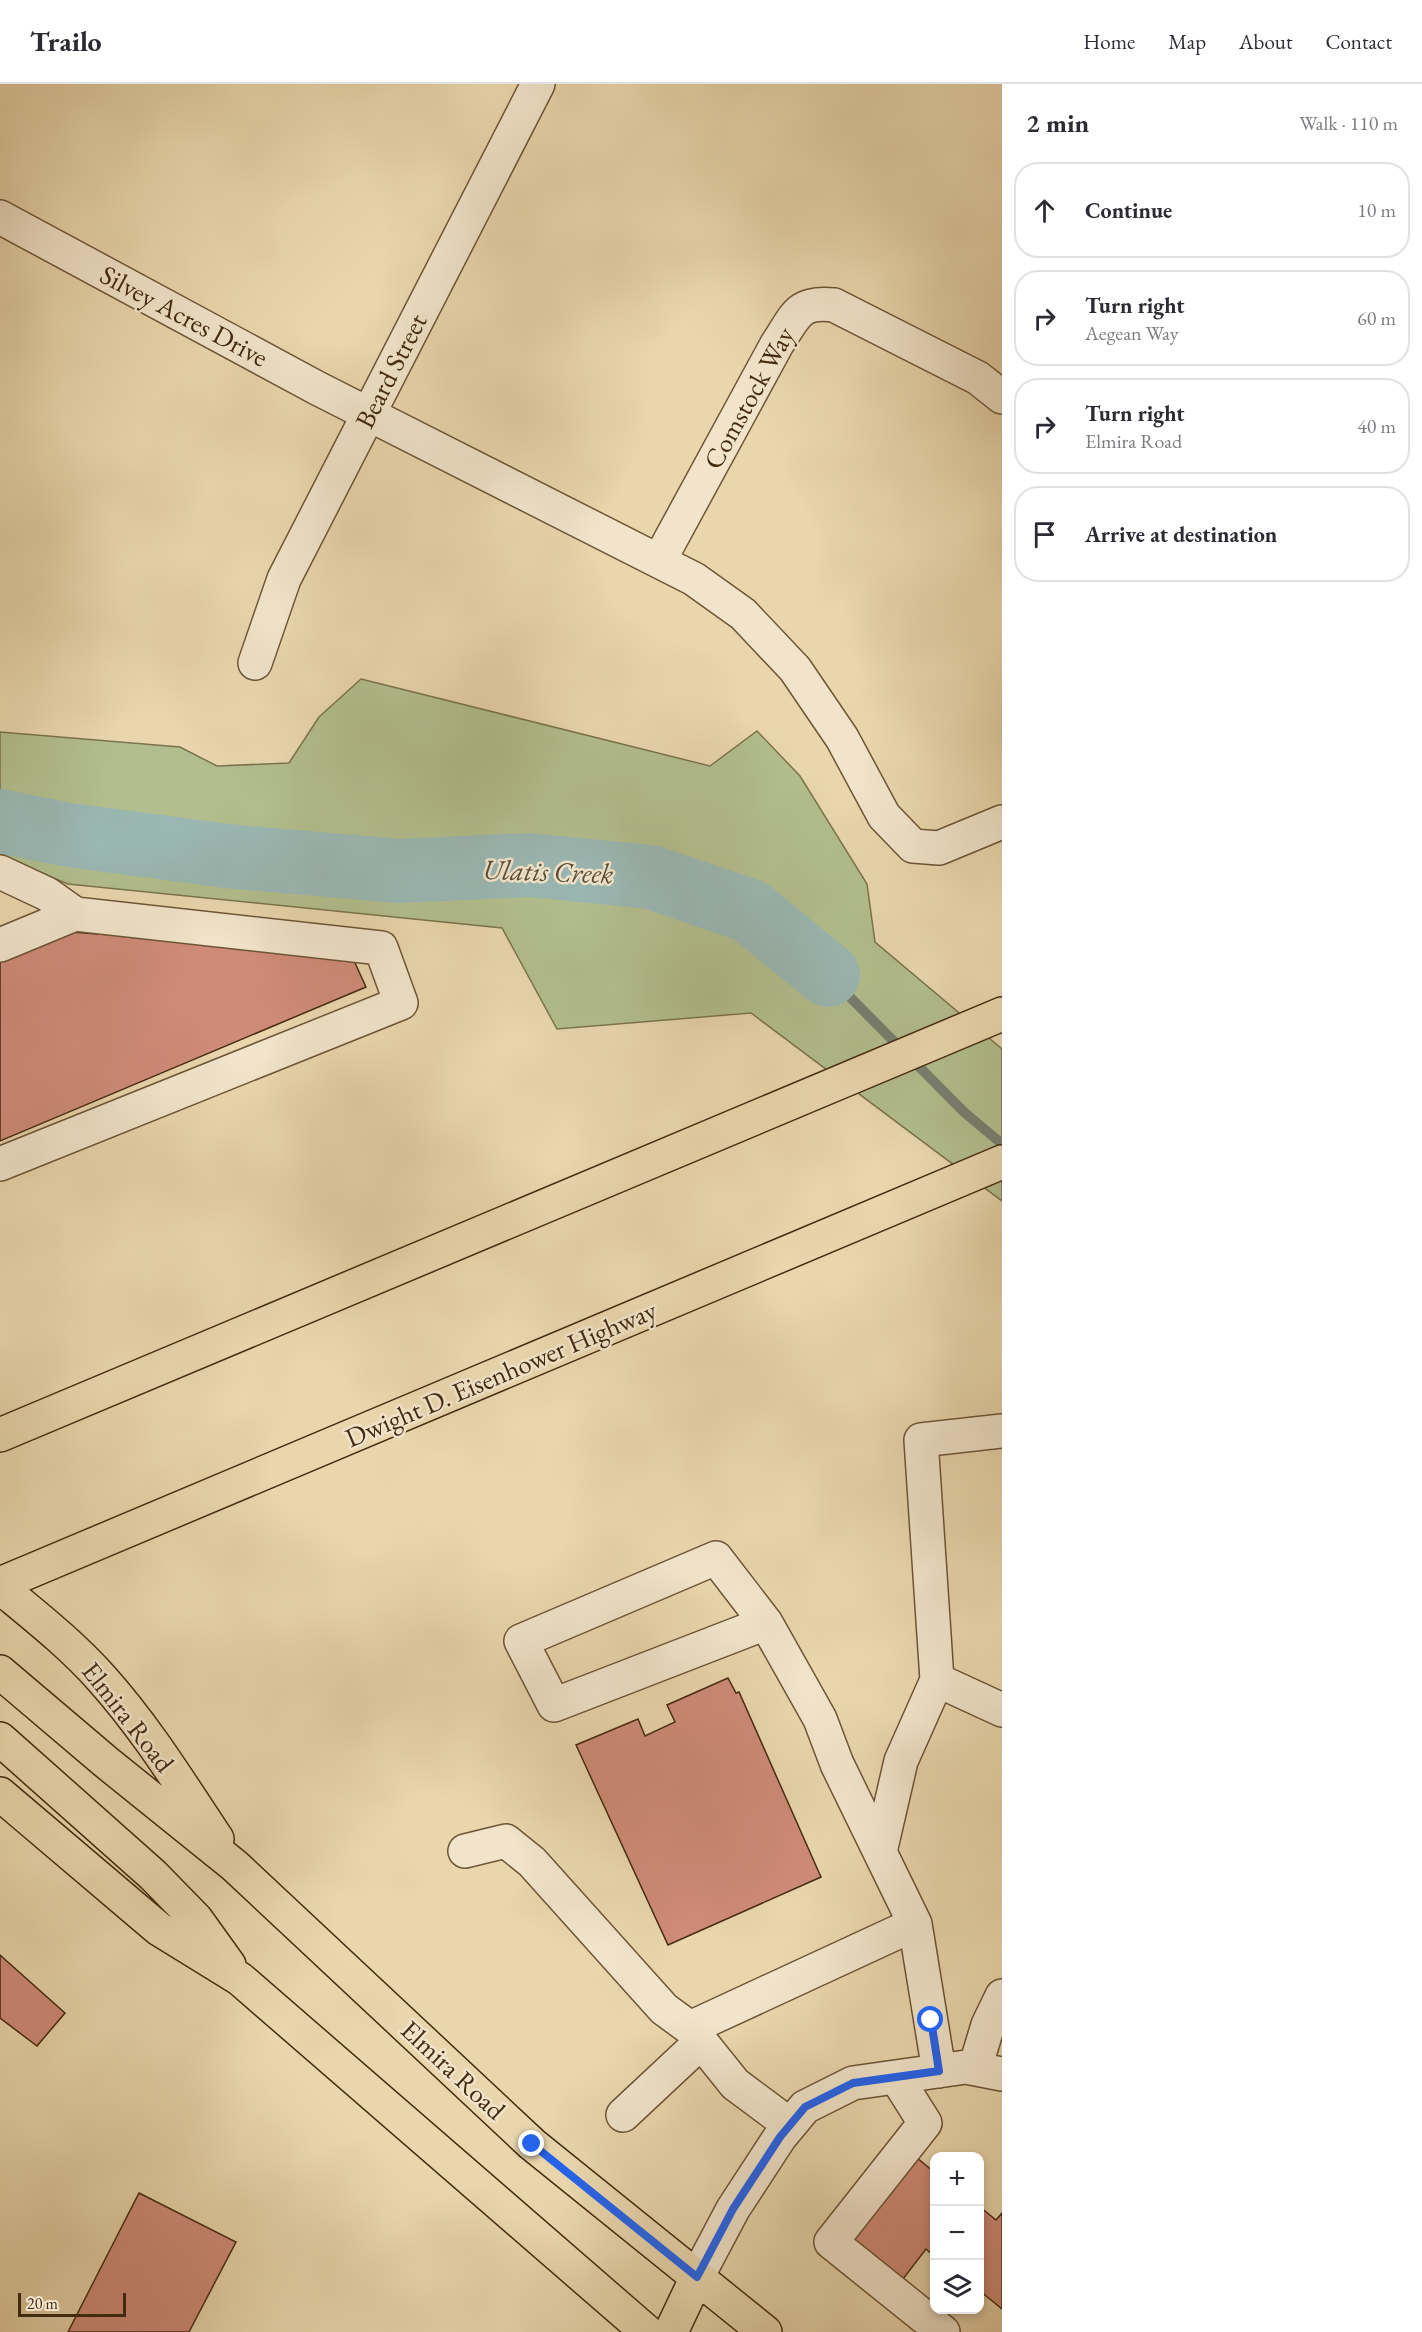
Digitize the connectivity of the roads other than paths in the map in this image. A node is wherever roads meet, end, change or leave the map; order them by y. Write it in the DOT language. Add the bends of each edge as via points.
graph roads {
  1 [pos="538,84"];
  2 [pos="0,217"];
  3 [pos="1002,397"];
  4 [pos="369,414"];
  5 [pos="659,561"];
  6 [pos="255,663"];
  7 [pos="1002,822"];
  8 [pos="0,872"];
  9 [pos="75,914"];
  10 [pos="0,945"];
  11 [pos="1002,1014"];
  12 [pos="1002,1162"];
  13 [pos="0,1164"];
  14 [pos="1002,1431"];
  15 [pos="0,1435"];
  16 [pos="0,1586"];
  17 [pos="766,1623"];
  18 [pos="0,1672"];
  19 [pos="938,1680"];
  20 [pos="1002,1710"];
  21 [pos="0,1739"];
  22 [pos="0,1794"];
  23 [pos="465,1851"];
  24 [pos="880,1852"];
  25 [pos="235,1866"];
  26 [pos="915,1923"];
  27 [pos="240,1979"];
  28 [pos="1002,1996"];
  29 [pos="695,2035"];
  30 [pos="939,2071"];
  31 [pos="989,2071"];
  32 [pos="896,2077"];
  33 [pos="623,2115"];
  34 [pos="790,2125"];
  35 [pos="697,2277"];
  36 [pos="647,2332"];
  37 [pos="671,2332"];
  38 [pos="765,2332"];
  39 [pos="943,2332"];
  1 -- 4 [label="street, Beard Street"];
  2 -- 4 [label="street, Silvey Acres Drive"];
  3 -- 5 [label="street, Comstock Way" via="978,378 834,305 813,303 798,312 777,344"];
  4 -- 5 [label="street"];
  4 -- 6 [label="street, Beard Street" via="284,579"];
  5 -- 7 [label="street" via="694,579 743,614 795,669 842,738 884,816 913,846 939,848"];
  8 -- 9 [label="street" via="47,894"];
  9 -- 10 [label="street"];
  9 -- 13 [label="street" via="381,948 401,1003"];
  11 -- 15 [label="main road"];
  12 -- 16 [label="main road, Dwight D. Eisenhower Highway"];
  14 -- 19 [label="street" via="921,1440"];
  16 -- 25 [label="main road, Elmira Road" via="102,1678 160,1754"];
  17 -- 17 [label="street" via="716,1558 521,1641 554,1705"];
  17 -- 24 [label="street" via="820,1719 837,1764"];
  18 -- 25 [label="main road, Elmira Road"];
  19 -- 20 [label="street"];
  19 -- 24 [label="street" via="901,1761"];
  21 -- 27 [label="main road" via="153,1875 196,1919"];
  22 -- 27 [label="main road" via="159,1929"];
  23 -- 29 [label="street" via="506,1841 531,1862 664,2009"];
  24 -- 26 [label="street"];
  25 -- 35 [label="main road, Elmira Road" via="532,2144"];
  26 -- 29 [label="street"];
  26 -- 30 [label="street"];
  27 -- 36 [label="main road"];
  28 -- 31 [label="street" via="988,2025"];
  29 -- 33 [label="street"];
  29 -- 34 [label="street" via="735,2084"];
  30 -- 31 [label="street" via="966,2067"];
  30 -- 32 [label="street"];
  32 -- 34 [label="street" via="853,2083 805,2107"];
  32 -- 39 [label="street" via="925,2122 831,2241"];
  34 -- 35 [label="street" via="733,2209"];
  35 -- 37 [label="main road"];
  35 -- 38 [label="main road, Elmira Road"];
}
